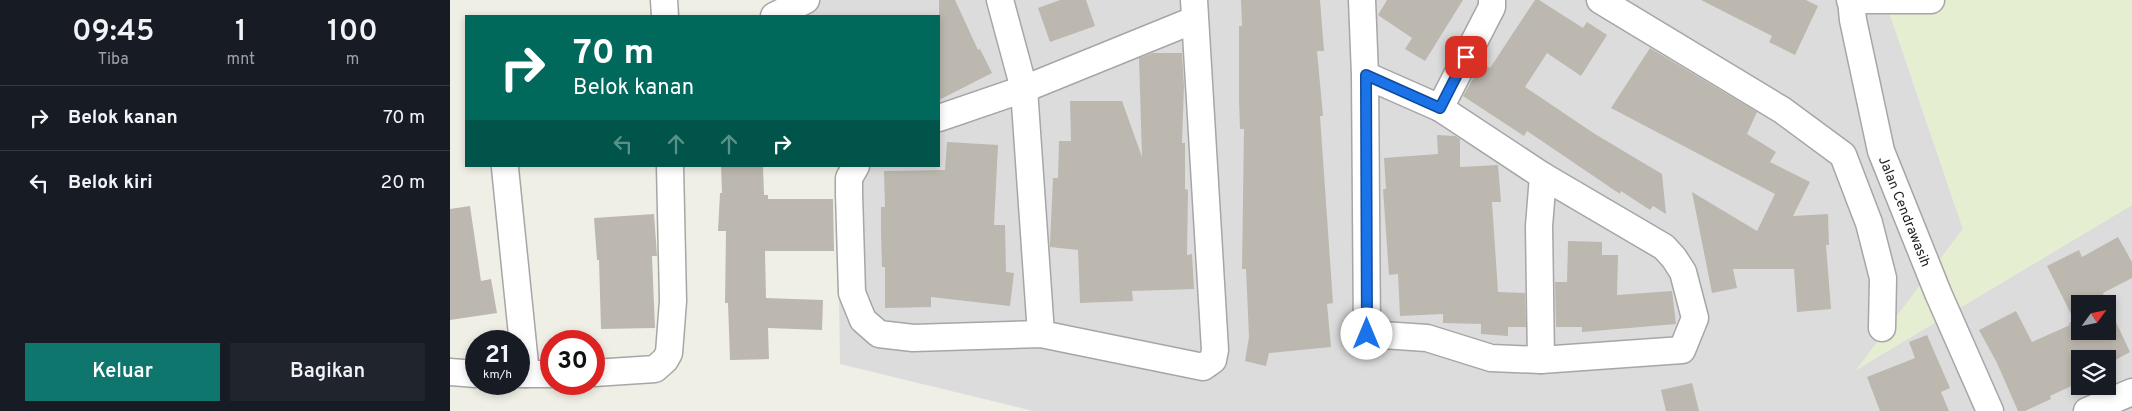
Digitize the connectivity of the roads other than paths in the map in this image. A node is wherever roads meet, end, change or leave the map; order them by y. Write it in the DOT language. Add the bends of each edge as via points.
graph roads {
  1 [pos="664,0"];
  2 [pos="806,0"];
  3 [pos="1000,0"];
  4 [pos="1362,0"];
  5 [pos="1600,0"];
  6 [pos="1851,0"];
  7 [pos="1931,0"];
  8 [pos="1496,2"];
  9 [pos="1194,10"];
  10 [pos="665,15"];
  11 [pos="776,15"];
  12 [pos="1366,75"];
  13 [pos="1024,89"];
  14 [pos="1440,108"];
  15 [pos="940,118"];
  16 [pos="670,167"];
  17 [pos="855,167"];
  18 [pos="504,168"];
  19 [pos="1543,176"];
  20 [pos="1882,328"];
  21 [pos="1041,334"];
  22 [pos="1540,360"];
  23 [pos="450,372"];
  24 [pos="465,373"];
  25 [pos="605,373"];
  26 [pos="532,374"];
  27 [pos="2132,392"];
  28 [pos="1990,411"];
  29 [pos="2087,411"];
  1 -- 10 [label="street"];
  2 -- 11 [label="street"];
  3 -- 13 [label="street"];
  4 -- 12 [label="street"];
  5 -- 20 [label="street" via="1782,110 1843,155 1869,223 1883,278"];
  6 -- 7 [label="street"];
  6 -- 28 [label="street, Jalan Cendrawasih" via="1880,150"];
  8 -- 14 [label="street"];
  9 -- 13 [label="street"];
  9 -- 21 [label="street" via="1215,350 1213,360 1203,367"];
  12 -- 14 [label="street"];
  12 -- 22 [label="street" via="1367,334 1427,338 1491,358"];
  13 -- 15 [label="street"];
  13 -- 21 [label="street"];
  14 -- 19 [label="street"];
  16 -- 25 [label="street" via="673,301 669,353 655,369"];
  17 -- 21 [label="street" via="849,178 852,293 863,320 879,334 913,338"];
  18 -- 26 [label="street"];
  19 -- 22 [label="street" via="1539,226"];
  19 -- 22 [label="street" via="1664,247 1683,272 1696,318 1682,350"];
  23 -- 24 [label="street"];
  27 -- 29 [label="street"];
}
